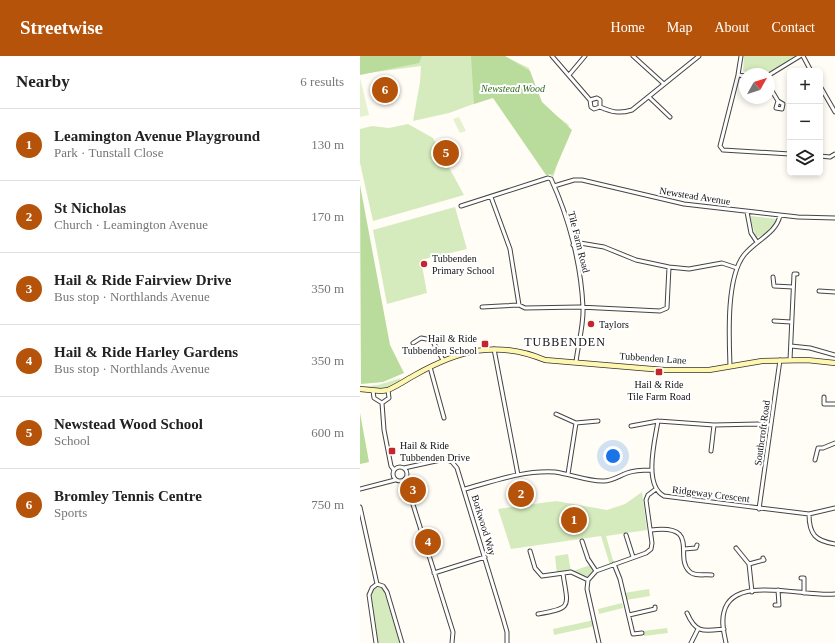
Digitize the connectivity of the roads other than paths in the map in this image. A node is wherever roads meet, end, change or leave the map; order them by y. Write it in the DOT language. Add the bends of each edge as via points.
graph roads {
  1 [pos="552,56"];
  2 [pos="585,56"];
  3 [pos="633,56"];
  4 [pos="699,56"];
  5 [pos="741,56"];
  6 [pos="802,56"];
  7 [pos="809,68"];
  8 [pos="775,72"];
  9 [pos="569,75"];
  10 [pos="738,75"];
  11 [pos="664,84"];
  12 [pos="823,91"];
  13 [pos="649,97"];
  14 [pos="775,97"];
  15 [pos="590,100"];
  16 [pos="778,102"];
  17 [pos="600,107"];
  18 [pos="835,112"];
  19 [pos="670,117"];
  20 [pos="787,154"];
  21 [pos="835,154"];
  22 [pos="823,156"];
  23 [pos="554,186"];
  24 [pos="491,196"];
  25 [pos="461,206"];
  26 [pos="747,212"];
  27 [pos="780,215"];
  28 [pos="835,218"];
  29 [pos="757,242"];
  30 [pos="573,245"];
  31 [pos="669,267"];
  32 [pos="737,268"];
  33 [pos="797,274"];
  34 [pos="773,277"];
  35 [pos="793,287"];
  36 [pos="819,291"];
  37 [pos="835,292"];
  38 [pos="519,305"];
  39 [pos="482,307"];
  40 [pos="583,308"];
  41 [pos="774,321"];
  42 [pos="791,322"];
  43 [pos="413,343"];
  44 [pos="790,346"];
  45 [pos="494,349"];
  46 [pos="835,355"];
  47 [pos="443,360"];
  48 [pos="780,360"];
  49 [pos="790,360"];
  50 [pos="576,362"];
  51 [pos="835,363"];
  52 [pos="730,366"];
  53 [pos="430,367"];
  54 [pos="360,389"];
  55 [pos="388,390"];
  56 [pos="373,391"];
  57 [pos="824,397"];
  58 [pos="382,403"];
  59 [pos="835,404"];
  60 [pos="556,414"];
  61 [pos="444,418"];
  62 [pos="598,421"];
  63 [pos="658,421"];
  64 [pos="576,422"];
  65 [pos="714,425"];
  66 [pos="631,426"];
  67 [pos="771,426"];
  68 [pos="835,443"];
  69 [pos="711,451"];
  70 [pos="815,460"];
  71 [pos="404,468"];
  72 [pos="394,470"];
  73 [pos="651,470"];
  74 [pos="518,474"];
  75 [pos="568,474"];
  76 [pos="395,480"];
  77 [pos="405,480"];
  78 [pos="360,489"];
  79 [pos="465,489"];
  80 [pos="656,489"];
  81 [pos="360,507"];
  82 [pos="759,508"];
  83 [pos="835,508"];
  84 [pos="809,514"];
  85 [pos="651,530"];
  86 [pos="626,535"];
  87 [pos="582,542"];
  88 [pos="835,544"];
  89 [pos="696,545"];
  90 [pos="736,548"];
  91 [pos="684,549"];
  92 [pos="530,551"];
  93 [pos="485,557"];
  94 [pos="633,557"];
  95 [pos="764,558"];
  96 [pos="614,564"];
  97 [pos="749,564"];
  98 [pos="596,571"];
  99 [pos="434,572"];
  100 [pos="563,574"];
  101 [pos="712,576"];
  102 [pos="801,578"];
  103 [pos="588,580"];
  104 [pos="377,584"];
  105 [pos="778,590"];
  106 [pos="752,592"];
  107 [pos="804,593"];
  108 [pos="835,594"];
  109 [pos="775,605"];
  110 [pos="655,607"];
  111 [pos="687,613"];
  112 [pos="538,614"];
  113 [pos="629,614"];
  114 [pos="698,629"];
  115 [pos="724,629"];
  116 [pos="642,633"];
  117 [pos="376,643"];
  118 [pos="402,643"];
  119 [pos="452,643"];
  120 [pos="507,643"];
  121 [pos="599,643"];
  122 [pos="691,643"];
  123 [pos="726,643"];
  1 -- 9 [label="street"];
  2 -- 9 [label="street"];
  3 -- 11 [label="street"];
  4 -- 11 [label="street"];
  5 -- 10 [label="street"];
  6 -- 7 [label="street"];
  6 -- 8 [label="street"];
  9 -- 15 [label="street"];
  10 -- 20 [label="street" via="720,146 723,150"];
  11 -- 13 [label="street"];
  12 -- 18 [label="street"];
  13 -- 17 [label="street" via="632,110 623,113 614,113"];
  13 -- 19 [label="street"];
  14 -- 16 [label="street"];
  15 -- 17 [label="street" via="591,107"];
  15 -- 17 [label="street" via="600,100"];
  21 -- 22 [label="street" via="830,157"];
  23 -- 24 [label="street, Tile Farm Road" via="548,178"];
  23 -- 26 [label="street, Newstead Avenue" via="582,180 684,204"];
  23 -- 30 [label="street, Tile Farm Road"];
  24 -- 25 [label="street"];
  24 -- 38 [label="street" via="510,249"];
  26 -- 27 [label="street, Newstead Avenue"];
  26 -- 29 [label="street" via="751,233"];
  27 -- 28 [label="street, Newstead Avenue"];
  27 -- 29 [label="street" via="776,227"];
  29 -- 32 [label="street" via="743,256"];
  30 -- 31 [label="street" via="580,243 604,247 636,260"];
  30 -- 40 [label="street, Tile Farm Road" via="579,270"];
  31 -- 32 [label="street" via="689,269 722,263"];
  31 -- 40 [label="street" via="667,308 660,311"];
  32 -- 52 [label="street" via="729,330"];
  33 -- 35 [label="street" via="794,274"];
  34 -- 35 [label="street" via="774,286"];
  35 -- 42 [label="street"];
  36 -- 37 [label="street"];
  38 -- 39 [label="street"];
  38 -- 40 [label="street" via="525,308"];
  40 -- 50 [label="street, Tile Farm Road"];
  41 -- 42 [label="street"];
  42 -- 44 [label="street"];
  43 -- 47 [label="street" via="421,338 432,340"];
  44 -- 46 [label="street"];
  44 -- 49 [label="street"];
  45 -- 47 [label="street, Tubbenden Lane" via="460,353"];
  45 -- 50 [label="street, Tubbenden Lane" via="545,360"];
  45 -- 74 [label="street"];
  47 -- 53 [label="street, Tubbenden Lane"];
  48 -- 49 [label="street, Tubbenden Lane"];
  48 -- 52 [label="street, Tubbenden Lane"];
  48 -- 67 [label="street, Southcroft Road"];
  49 -- 51 [label="street, Tubbenden Lane"];
  50 -- 52 [label="street, Tubbenden Lane" via="664,370 709,370"];
  53 -- 55 [label="street, Tubbenden Lane"];
  53 -- 61 [label="street"];
  54 -- 56 [label="street, Tubbenden Lane"];
  55 -- 56 [label="street, Tubbenden Lane"];
  55 -- 58 [label="street" via="388,398"];
  56 -- 58 [label="street" via="374,398"];
  57 -- 59 [label="street" via="824,404"];
  58 -- 72 [label="street" via="384,430"];
  60 -- 64 [label="street"];
  62 -- 64 [label="street"];
  63 -- 65 [label="street"];
  63 -- 66 [label="street"];
  63 -- 73 [label="street"];
  64 -- 75 [label="street"];
  65 -- 67 [label="street"];
  65 -- 69 [label="street"];
  67 -- 82 [label="street, Southcroft Road"];
  68 -- 70 [label="street" via="818,448"];
  71 -- 72 [label="street" via="398,467"];
  71 -- 77 [label="street" via="407,475"];
  71 -- 79 [label="street, Borkwood Way" via="445,459 457,468"];
  72 -- 76 [label="street" via="392,476"];
  73 -- 75 [label="street" via="639,470 603,482"];
  73 -- 80 [label="street"];
  74 -- 75 [label="street"];
  74 -- 79 [label="street"];
  76 -- 77 [label="street"];
  76 -- 78 [label="street"];
  77 -- 99 [label="street"];
  79 -- 93 [label="street, Borkwood Way"];
  80 -- 82 [label="street, Ridgeway Crescent" via="664,496"];
  80 -- 85 [label="street" via="646,500"];
  81 -- 104 [label="street"];
  82 -- 84 [label="street, Ridgeway Crescent"];
  83 -- 84 [label="street, Ridgeway Crescent"];
  84 -- 88 [label="street" via="814,536 821,542"];
  85 -- 91 [label="street" via="674,531 683,540"];
  85 -- 94 [label="street" via="651,549"];
  86 -- 94 [label="street"];
  87 -- 98 [label="street"];
  89 -- 91 [label="street" via="696,548"];
  90 -- 97 [label="street"];
  91 -- 101 [label="street" via="685,564 689,571 695,575"];
  92 -- 100 [label="street" via="535,568 542,576"];
  93 -- 99 [label="street"];
  93 -- 120 [label="street, Borkwood Way" via="507,632"];
  94 -- 96 [label="street"];
  95 -- 97 [label="street"];
  96 -- 98 [label="street"];
  96 -- 113 [label="street"];
  97 -- 106 [label="street"];
  98 -- 103 [label="street"];
  99 -- 119 [label="street" via="453,632"];
  100 -- 103 [label="street" via="571,572"];
  100 -- 112 [label="street" via="567,600 565,607"];
  102 -- 107 [label="street" via="804,578"];
  103 -- 121 [label="street" via="587,589"];
  104 -- 117 [label="street" via="369,595"];
  104 -- 118 [label="street" via="383,586 387,592"];
  105 -- 106 [label="street"];
  105 -- 107 [label="street"];
  105 -- 109 [label="street" via="779,605"];
  106 -- 115 [label="street" via="741,593 728,601 723,614"];
  107 -- 108 [label="street" via="824,596"];
  110 -- 113 [label="street"];
  111 -- 114 [label="street"];
  113 -- 116 [label="street" via="634,634"];
  114 -- 115 [label="street"];
  114 -- 122 [label="street"];
  115 -- 123 [label="street"];
}
